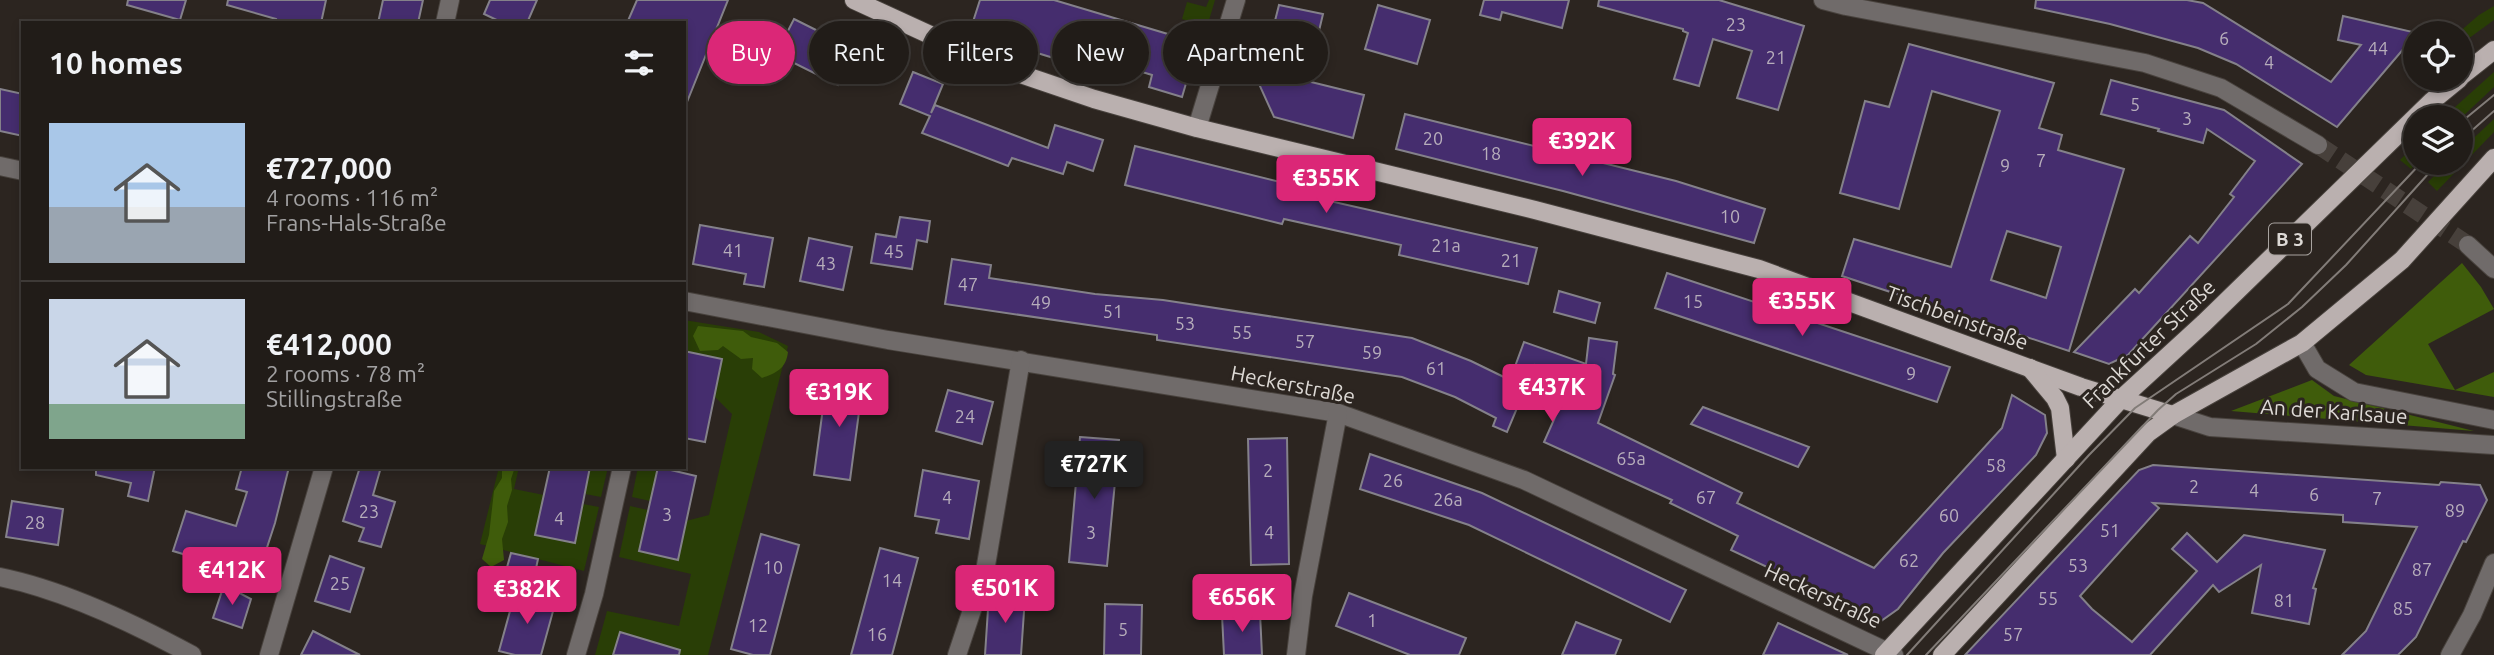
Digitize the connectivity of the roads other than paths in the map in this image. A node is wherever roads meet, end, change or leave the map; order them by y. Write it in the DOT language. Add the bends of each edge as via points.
graph roads {
  1 [pos="450,0"];
  2 [pos="854,0"];
  3 [pos="1236,0"];
  4 [pos="1823,0"];
  5 [pos="445,21"];
  6 [pos="2494,50"];
  7 [pos="2473,67"];
  8 [pos="2444,91"];
  9 [pos="1197,128"];
  10 [pos="2318,145"];
  11 [pos="2494,158"];
  12 [pos="0,166"];
  13 [pos="21,171"];
  14 [pos="2468,245"];
  15 [pos="2494,269"];
  16 [pos="686,302"];
  17 [pos="2302,343"];
  18 [pos="1021,360"];
  19 [pos="2030,368"];
  20 [pos="2122,398"];
  21 [pos="1338,413"];
  22 [pos="2174,415"];
  23 [pos="2494,420"];
  24 [pos="2494,446"];
  25 [pos="2066,459"];
  26 [pos="323,469"];
  27 [pos="622,469"];
  28 [pos="2494,563"];
  29 [pos="0,577"];
  30 [pos="1888,654"];
  31 [pos="192,655"];
  32 [pos="269,655"];
  33 [pos="576,655"];
  34 [pos="957,655"];
  35 [pos="1296,655"];
  36 [pos="1942,655"];
  37 [pos="2450,655"];
  1 -- 5 [label="street"];
  2 -- 9 [label="main road, Tischbeinstraße" via="1000,67"];
  3 -- 9 [label="street"];
  4 -- 10 [label="street" via="2145,63 2221,88"];
  6 -- 7 [label="main road, Frankfurter Straße / B 3"];
  8 -- 20 [label="main road, Frankfurter Straße / B 3"];
  9 -- 19 [label="main road, Tischbeinstraße" via="1759,269"];
  11 -- 17 [label="main road" via="2402,260"];
  12 -- 13 [label="street"];
  14 -- 15 [label="street"];
  16 -- 18 [label="street, Heckerstraße"];
  17 -- 22 [label="main road"];
  17 -- 23 [label="street, An der Karlsaue" via="2317,369 2354,391"];
  18 -- 21 [label="street, Heckerstraße"];
  18 -- 34 [label="street" via="985,571"];
  19 -- 20 [label="main road, Tischbeinstraße"];
  19 -- 25 [label="main road" via="2060,408"];
  20 -- 22 [label="main road, Tischbeinstraße"];
  20 -- 25 [label="main road, Frankfurter Straße / B 3"];
  21 -- 30 [label="street, Heckerstraße" via="1524,480"];
  21 -- 35 [label="street"];
  22 -- 24 [label="street, An der Karlsaue" via="2210,427"];
  22 -- 36 [label="main road" via="2120,460"];
  25 -- 30 [label="main road, Frankfurter Straße / B 3"];
  26 -- 32 [label="street"];
  27 -- 33 [label="street"];
  28 -- 37 [label="street"];
  29 -- 31 [label="street" via="134,623"];
}
